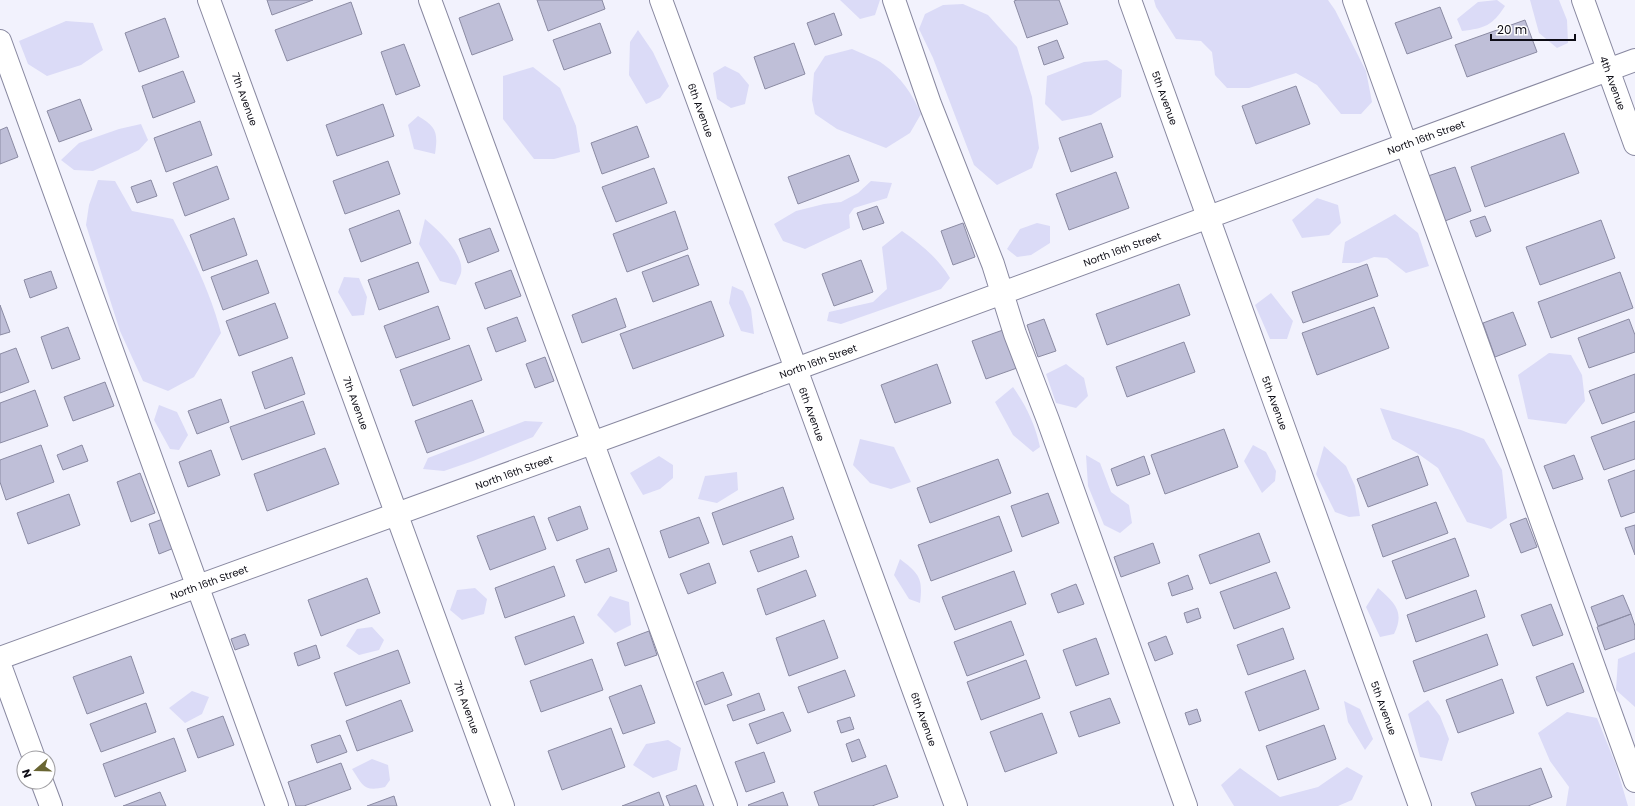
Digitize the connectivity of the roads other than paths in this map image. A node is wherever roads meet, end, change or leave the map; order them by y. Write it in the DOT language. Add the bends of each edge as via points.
graph roads {
  1 [pos="209,0"];
  2 [pos="430,0"];
  3 [pos="661,0"];
  4 [pos="894,0"];
  5 [pos="1130,0"];
  6 [pos="1354,0"];
  7 [pos="1583,0"];
  8 [pos="0,41"];
  9 [pos="1635,60"];
  10 [pos="1608,70"];
  11 [pos="1407,144"];
  12 [pos="1635,144"];
  13 [pos="1208,217"];
  14 [pos="1002,293"];
  15 [pos="796,370"];
  16 [pos="592,443"];
  17 [pos="397,514"];
  18 [pos="197,587"];
  19 [pos="0,658"];
  20 [pos="0,666"];
  21 [pos="31,750"];
  22 [pos="1635,781"];
  23 [pos="45,790"];
  24 [pos="51,806"];
  25 [pos="277,806"];
  26 [pos="503,806"];
  27 [pos="726,806"];
  28 [pos="956,806"];
  29 [pos="1186,806"];
  30 [pos="1420,806"];
  1 -- 17 [label="street, 7th Avenue"];
  2 -- 16 [label="street"];
  3 -- 15 [label="street, 6th Avenue"];
  4 -- 14 [label="street" via="930,104"];
  5 -- 13 [label="street, 5th Avenue"];
  6 -- 11 [label="street"];
  7 -- 10 [label="street, 4th Avenue"];
  8 -- 18 [label="street"];
  9 -- 10 [label="street, North 16th Street"];
  10 -- 11 [label="street, North 16th Street"];
  10 -- 12 [label="street, 4th Avenue"];
  11 -- 13 [label="street, North 16th Street"];
  11 -- 22 [label="street"];
  13 -- 14 [label="street, North 16th Street"];
  13 -- 30 [label="street, 5th Avenue"];
  14 -- 15 [label="street, North 16th Street"];
  14 -- 29 [label="street"];
  15 -- 16 [label="street, North 16th Street"];
  15 -- 28 [label="street, 6th Avenue"];
  16 -- 17 [label="street, North 16th Street"];
  16 -- 27 [label="street"];
  17 -- 18 [label="street, North 16th Street"];
  17 -- 26 [label="street, 7th Avenue"];
  18 -- 19 [label="street, North 16th Street"];
  18 -- 25 [label="street"];
  20 -- 21 [label="street"];
  23 -- 24 [label="street"];
}
